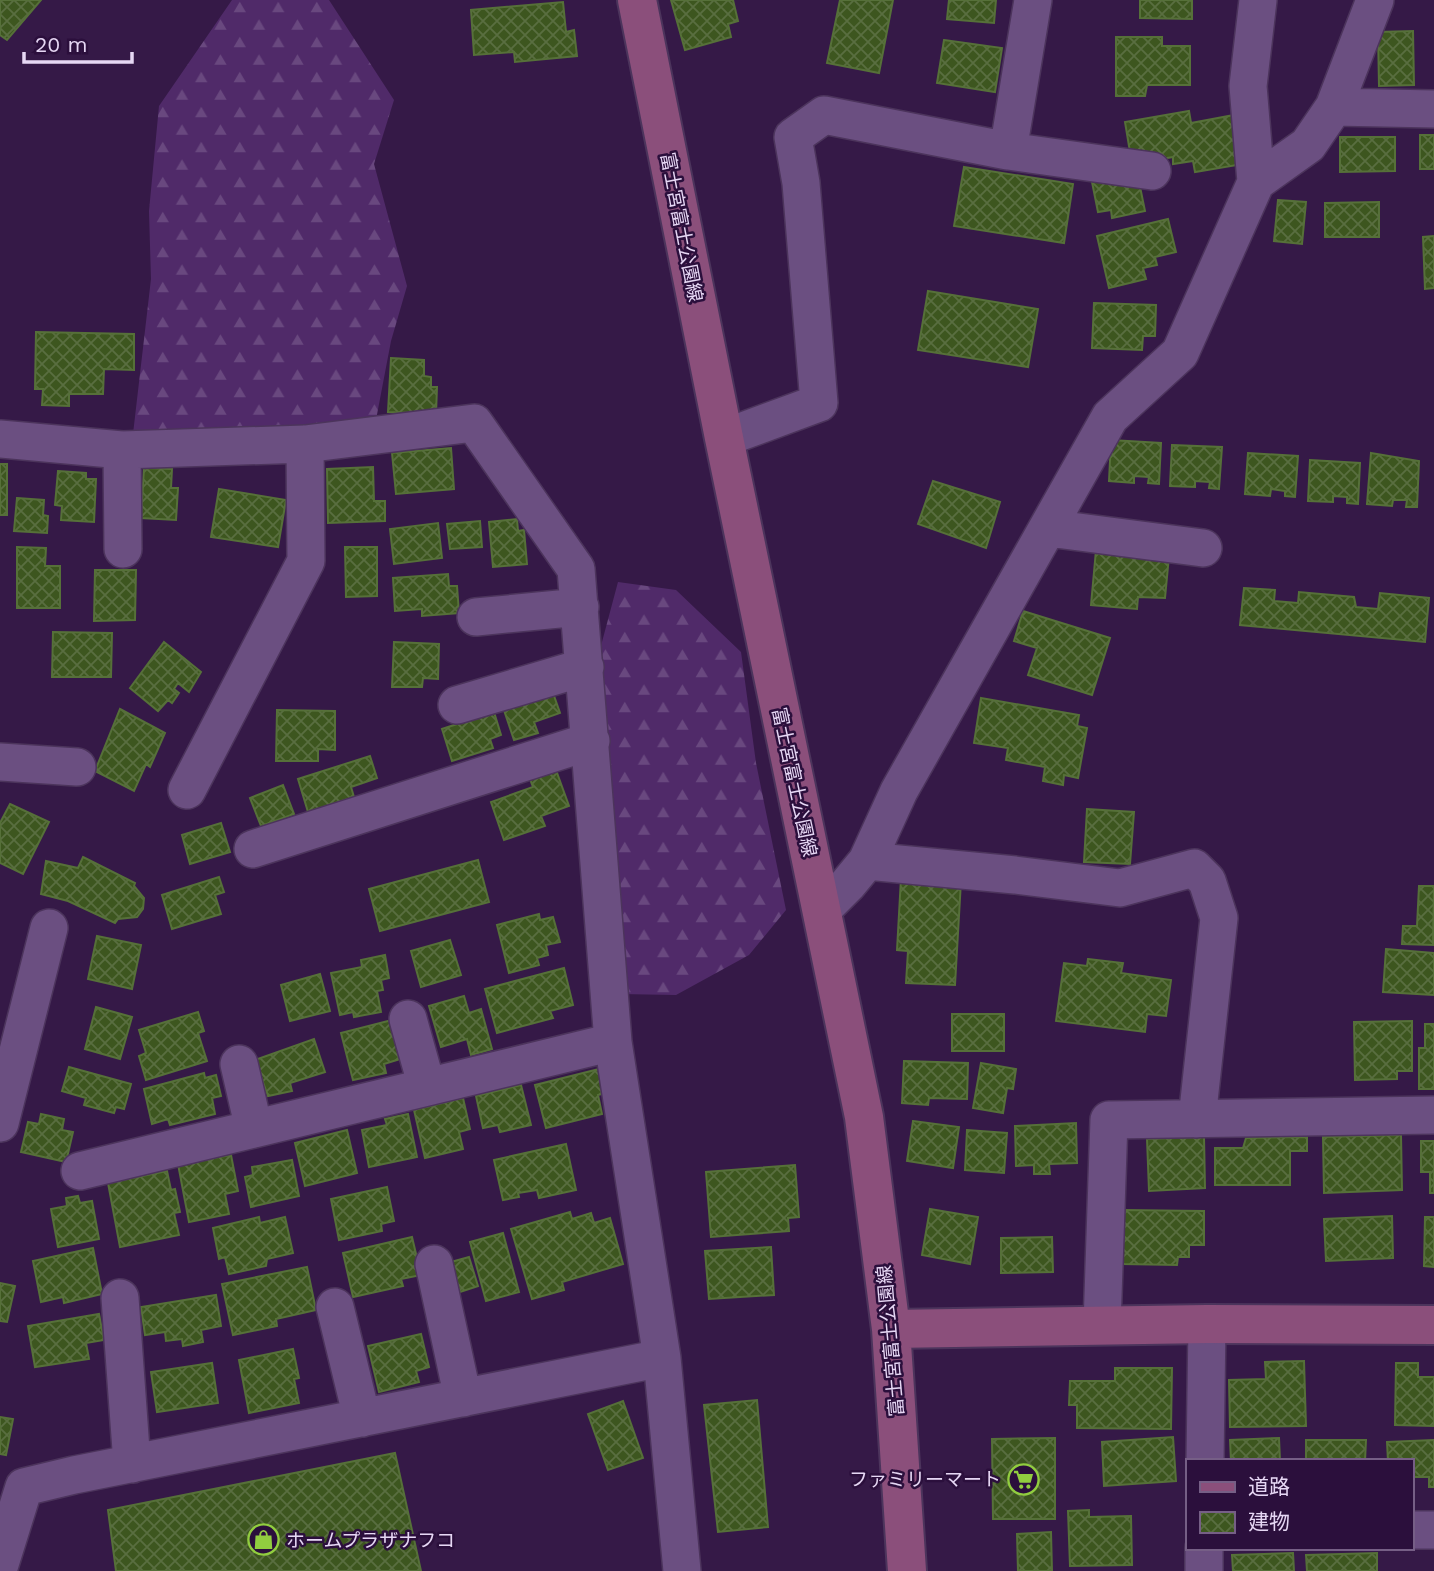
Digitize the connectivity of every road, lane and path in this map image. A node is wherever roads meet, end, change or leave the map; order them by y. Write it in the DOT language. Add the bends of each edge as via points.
graph roads {
  1 [pos="636,0"];
  2 [pos="1033,0"];
  3 [pos="1258,0"];
  4 [pos="1375,0"];
  5 [pos="1334,107"];
  6 [pos="1434,108"];
  7 [pos="1008,151"];
  8 [pos="1152,171"];
  9 [pos="1256,182"];
  10 [pos="724,438"];
  11 [pos="0,439"];
  12 [pos="305,444"];
  13 [pos="122,450"];
  14 [pos="1048,528"];
  15 [pos="1203,548"];
  16 [pos="123,549"];
  17 [pos="580,607"];
  18 [pos="477,617"];
  19 [pos="585,667"];
  20 [pos="457,705"];
  21 [pos="591,741"];
  22 [pos="0,762"];
  23 [pos="77,767"];
  24 [pos="187,790"];
  25 [pos="253,849"];
  26 [pos="867,861"];
  27 [pos="822,910"];
  28 [pos="49,928"];
  29 [pos="408,1019"];
  30 [pos="613,1042"];
  31 [pos="239,1065"];
  32 [pos="427,1087"];
  33 [pos="1434,1115"];
  34 [pos="1197,1118"];
  35 [pos="0,1123"];
  36 [pos="254,1129"];
  37 [pos="80,1171"];
  38 [pos="434,1264"];
  39 [pos="120,1298"];
  40 [pos="335,1307"];
  41 [pos="1207,1324"];
  42 [pos="1102,1325"];
  43 [pos="1434,1325"];
  44 [pos="891,1329"];
  45 [pos="662,1358"];
  46 [pos="463,1398"];
  47 [pos="362,1418"];
  48 [pos="1205,1459"];
  49 [pos="132,1464"];
  50 [pos="12,1484"];
  51 [pos="1413,1530"];
  52 [pos="1434,1530"];
  53 [pos="1204,1550"];
  54 [pos="0,1564"];
  55 [pos="682,1571"];
  56 [pos="907,1571"];
  57 [pos="1204,1571"];
  1 -- 10 [label="main road, 富士宮富士公園線"];
  2 -- 7 [label="street"];
  3 -- 9 [label="street" via="1248,86"];
  4 -- 5 [label="street"];
  5 -- 6 [label="street"];
  5 -- 9 [label="street" via="1308,145"];
  7 -- 8 [label="street"];
  7 -- 10 [label="street" via="824,115 793,137 819,403"];
  9 -- 14 [label="street" via="1180,353 1110,416"];
  10 -- 27 [label="main road, 富士宮富士公園線"];
  11 -- 13 [label="street"];
  12 -- 13 [label="street"];
  12 -- 17 [label="street" via="474,424 576,569"];
  12 -- 24 [label="street" via="306,561"];
  13 -- 16 [label="street"];
  14 -- 15 [label="street"];
  14 -- 26 [label="street" via="899,791"];
  17 -- 18 [label="street"];
  17 -- 19 [label="street"];
  19 -- 20 [label="street"];
  19 -- 21 [label="street"];
  21 -- 25 [label="street"];
  21 -- 30 [label="street"];
  22 -- 23 [label="street"];
  26 -- 27 [label="street"];
  26 -- 34 [label="street" via="1119,888 1194,868 1207,881 1219,918"];
  27 -- 44 [label="main road, 富士宮富士公園線" via="864,1117"];
  28 -- 35 [label="street"];
  29 -- 32 [label="street"];
  30 -- 32 [label="street"];
  30 -- 45 [label="street"];
  31 -- 36 [label="street"];
  32 -- 36 [label="street"];
  33 -- 34 [label="street"];
  34 -- 42 [label="street" via="1109,1120"];
  36 -- 37 [label="street"];
  38 -- 46 [label="street"];
  39 -- 49 [label="street"];
  40 -- 47 [label="street"];
  41 -- 42 [label="main road"];
  41 -- 43 [label="main road"];
  41 -- 48 [label="street"];
  42 -- 44 [label="main road"];
  44 -- 56 [label="main road, 富士宮富士公園線"];
  45 -- 46 [label="street"];
  45 -- 55 [label="street"];
  46 -- 47 [label="street"];
  47 -- 49 [label="street"];
  49 -- 50 [label="street"];
  50 -- 54 [label="street"];
  51 -- 52 [label="street"];
  53 -- 57 [label="street"];
}
